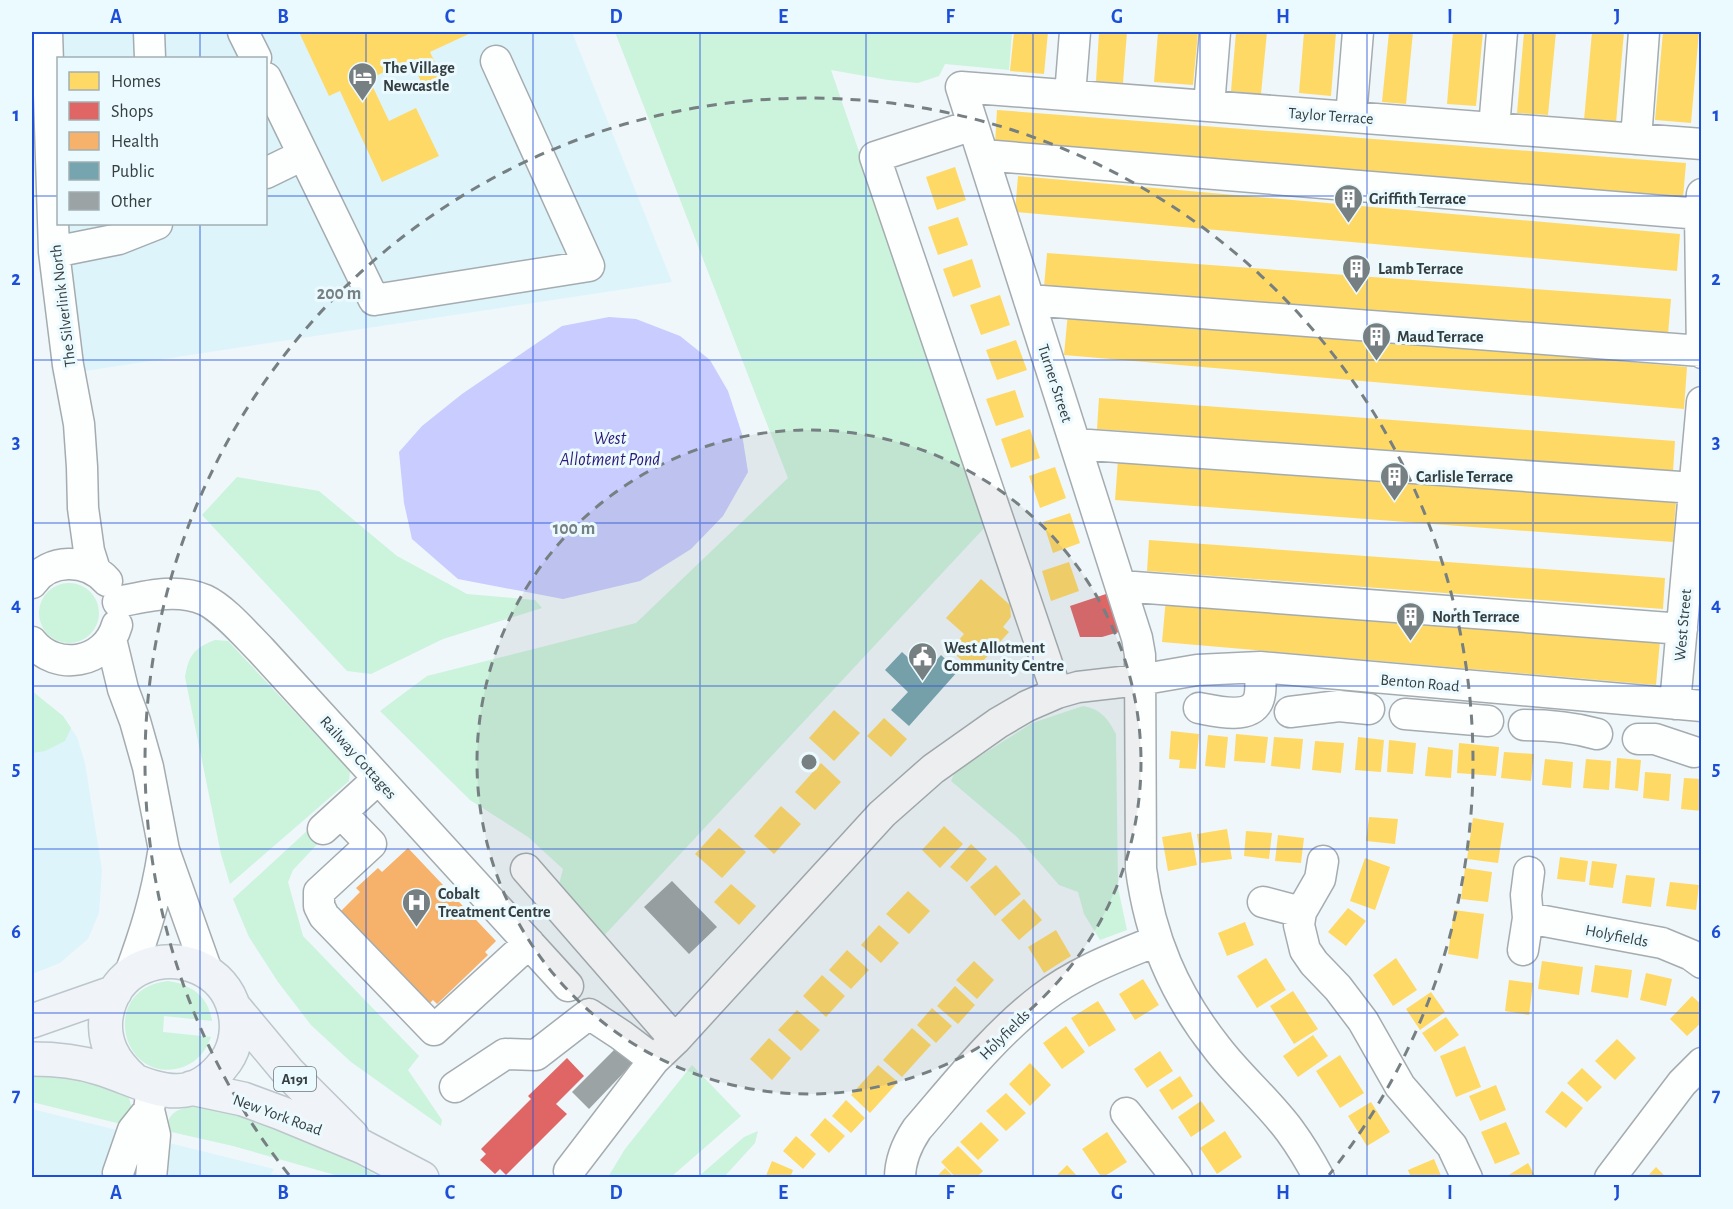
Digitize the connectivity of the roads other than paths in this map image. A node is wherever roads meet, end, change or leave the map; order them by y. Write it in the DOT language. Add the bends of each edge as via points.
graph roads {
  1 [pos="47,32"];
  2 [pos="149,32"];
  3 [pos="243,32"];
  4 [pos="1075,32"];
  5 [pos="1215,32"];
  6 [pos="1358,32"];
  7 [pos="1502,32"];
  8 [pos="1644,32"];
  9 [pos="150,57"];
  10 [pos="256,57"];
  11 [pos="496,61"];
  12 [pos="267,80"];
  13 [pos="961,87"];
  14 [pos="1070,95"];
  15 [pos="1209,106"];
  16 [pos="1351,117"];
  17 [pos="973,125"];
  18 [pos="1494,128"];
  19 [pos="1636,138"];
  20 [pos="1701,144"];
  21 [pos="303,155"];
  22 [pos="983,155"];
  23 [pos="267,173"];
  24 [pos="1701,204"];
  25 [pos="154,225"];
  26 [pos="54,252"];
  27 [pos="1029,300"];
  28 [pos="1701,352"];
  29 [pos="1701,402"];
  30 [pos="1075,444"];
  31 [pos="1694,488"];
  32 [pos="82,508"];
  33 [pos="95,570"];
  34 [pos="1694,572"];
  35 [pos="42,575"];
  36 [pos="1121,586"];
  37 [pos="118,602"];
  38 [pos="1682,629"];
  39 [pos="111,639"];
  40 [pos="32,642"];
  41 [pos="79,660"];
  42 [pos="1260,667"];
  43 [pos="1334,674"];
  44 [pos="1139,680"];
  45 [pos="1449,685"];
  46 [pos="123,689"];
  47 [pos="1057,693"];
  48 [pos="1582,697"];
  49 [pos="1678,704"];
  50 [pos="1331,707"];
  51 [pos="1199,708"];
  52 [pos="1369,709"];
  53 [pos="1290,712"];
  54 [pos="1405,714"];
  55 [pos="1448,718"];
  56 [pos="1488,721"];
  57 [pos="1524,725"];
  58 [pos="1694,752"];
  59 [pos="378,778"];
  60 [pos="164,850"];
  61 [pos="1323,861"];
  62 [pos="526,868"];
  63 [pos="1529,872"];
  64 [pos="1263,902"];
  65 [pos="1301,912"];
  66 [pos="1528,918"];
  67 [pos="1156,940"];
  68 [pos="529,943"];
  69 [pos="1523,950"];
  70 [pos="1701,963"];
  71 [pos="207,971"];
  72 [pos="122,984"];
  73 [pos="568,986"];
  74 [pos="234,1007"];
  75 [pos="32,1021"];
  76 [pos="675,1040"];
  77 [pos="32,1059"];
  78 [pos="654,1060"];
  79 [pos="1701,1063"];
  80 [pos="455,1087"];
  81 [pos="191,1088"];
  82 [pos="145,1093"];
  83 [pos="1126,1113"];
  84 [pos="363,1147"];
  85 [pos="569,1171"];
  86 [pos="118,1173"];
  87 [pos="1167,1174"];
  88 [pos="151,1178"];
  89 [pos="422,1178"];
  90 [pos="900,1178"];
  91 [pos="1319,1178"];
  92 [pos="1467,1178"];
  93 [pos="1610,1178"];
  1 -- 26 [label="street, The Silverlink North"];
  2 -- 9 [label="street"];
  3 -- 10 [label="street"];
  4 -- 14 [label="street"];
  5 -- 15 [label="street"];
  6 -- 16 [label="street"];
  7 -- 18 [label="street"];
  8 -- 19 [label="street"];
  11 -- 21 [label="street" via="589,266 374,300"];
  12 -- 21 [label="street"];
  13 -- 14 [label="street, Taylor Terrace"];
  13 -- 17 [label="street, Turner Street"];
  14 -- 15 [label="street, Taylor Terrace"];
  15 -- 16 [label="street, Taylor Terrace"];
  16 -- 18 [label="street, Taylor Terrace"];
  17 -- 22 [label="street, Turner Street"];
  17 -- 47 [label="street" via="875,157"];
  18 -- 19 [label="street, Taylor Terrace"];
  19 -- 20 [label="street, Taylor Terrace"];
  21 -- 23 [label="street"];
  22 -- 24 [label="street"];
  22 -- 27 [label="street, Turner Street"];
  24 -- 28 [label="street"];
  25 -- 26 [label="street" via="118,239"];
  26 -- 32 [label="street, The Silverlink North" via="79,424"];
  27 -- 28 [label="street"];
  27 -- 30 [label="street, Turner Street"];
  29 -- 31 [label="street, West Street"];
  30 -- 31 [label="street"];
  30 -- 36 [label="street, Turner Street"];
  31 -- 34 [label="street, West Street"];
  32 -- 33 [label="street, The Silverlink North"];
  32 -- 35 [label="street, The Silverlink North" via="73,534"];
  33 -- 35 [label="street" via="74,564"];
  33 -- 37 [label="street" via="110,584"];
  34 -- 38 [label="street, West Street"];
  36 -- 38 [label="street"];
  36 -- 44 [label="street, Turner Street" via="1137,638"];
  37 -- 39 [label="street" via="118,621"];
  37 -- 59 [label="street, Railway Cottages" via="175,593 207,601 261,650"];
  38 -- 49 [label="street, West Street"];
  39 -- 41 [label="street" via="98,653"];
  39 -- 46 [label="street"];
  40 -- 41 [label="street" via="49,656"];
  41 -- 46 [label="street" via="109,676"];
  42 -- 43 [label="street, Benton Road"];
  42 -- 44 [label="street, Benton Road" via="1197,670"];
  42 -- 51 [label="street" via="1259,696 1251,709 1231,713"];
  43 -- 45 [label="street, Benton Road"];
  43 -- 50 [label="street"];
  44 -- 47 [label="street, Benton Road" via="1087,685"];
  44 -- 67 [label="street" via="1141,868"];
  45 -- 48 [label="street, Benton Road"];
  45 -- 55 [label="street"];
  46 -- 60 [label="street" via="148,767"];
  47 -- 76 [label="street, Benton Road" via="982,733 903,794"];
  48 -- 49 [label="street, Benton Road"];
  48 -- 57 [label="street" via="1586,731"];
  49 -- 58 [label="street, West Street" via="1646,739"];
  50 -- 52 [label="street"];
  50 -- 53 [label="street"];
  54 -- 55 [label="street"];
  55 -- 56 [label="street"];
  59 -- 68 [label="street, Railway Cottages"];
  59 -- 68 [label="street" via="332,821 371,844 319,892 324,916 434,1030"];
  60 -- 71 [label="street"];
  60 -- 72 [label="street" via="149,921"];
  61 -- 65 [label="street" via="1320,879"];
  62 -- 76 [label="street"];
  63 -- 66 [label="street"];
  64 -- 65 [label="street"];
  65 -- 92 [label="street" via="1299,925 1305,950 1364,1021 1400,1086 1452,1146"];
  66 -- 69 [label="street"];
  66 -- 70 [label="street, Holyfields" via="1662,944"];
  67 -- 90 [label="street, Holyfields" via="1075,977 1018,1018 917,1128 906,1145"];
  67 -- 91 [label="street" via="1198,1023 1289,1130"];
  68 -- 73 [label="street, Railway Cottages"];
  71 -- 72 [label="main road" via="167,962 142,967"];
  71 -- 74 [label="main road, New York Road / A191" via="225,989"];
  72 -- 75 [label="main road"];
  72 -- 82 [label="main road" via="106,1015 107,1038 117,1062"];
  74 -- 81 [label="main road, New York Road / A191" via="236,1035 229,1056 210,1078"];
  74 -- 84 [label="main road, New York Road / A191" via="283,1067"];
  76 -- 78 [label="street, Benton Road"];
  77 -- 82 [label="main road, New York Road / A191" via="73,1062"];
  78 -- 80 [label="street" via="589,1014 536,1055 505,1054"];
  78 -- 85 [label="street, Benton Road"];
  79 -- 93 [label="street"];
  81 -- 82 [label="main road, New York Road / A191"];
  81 -- 84 [label="main road, New York Road / A191" via="243,1099"];
  82 -- 86 [label="street"];
  82 -- 88 [label="street" via="155,1135"];
  83 -- 87 [label="street"];
  84 -- 89 [label="main road, New York Road / A191"];
}
